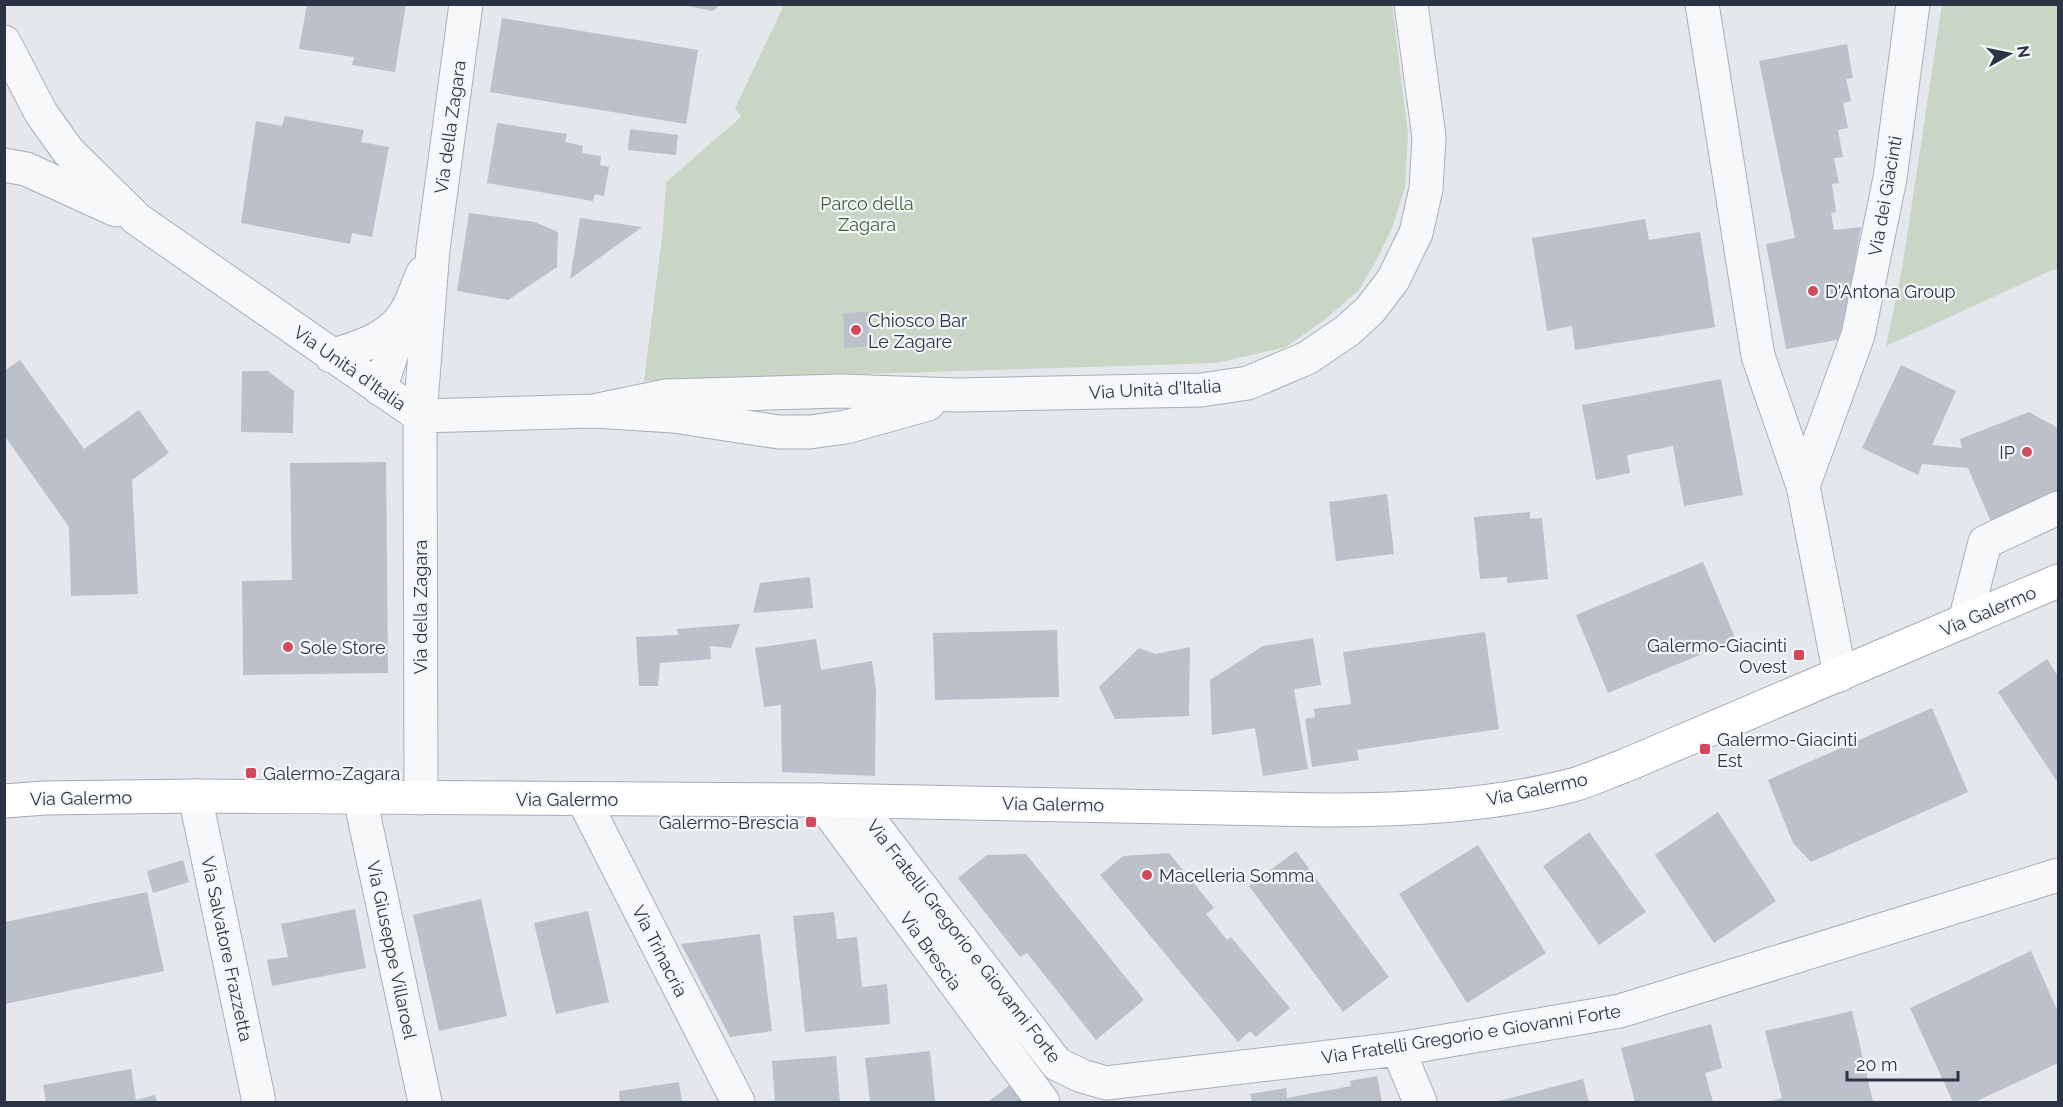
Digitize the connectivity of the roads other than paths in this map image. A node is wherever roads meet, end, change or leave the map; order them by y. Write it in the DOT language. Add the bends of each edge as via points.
graph roads {
  1 [pos="466,4"];
  2 [pos="1411,4"];
  3 [pos="1702,4"];
  4 [pos="1913,4"];
  5 [pos="4,42"];
  6 [pos="4,165"];
  7 [pos="137,219"];
  8 [pos="433,249"];
  9 [pos="405,313"];
  10 [pos="331,356"];
  11 [pos="380,389"];
  12 [pos="840,391"];
  13 [pos="958,395"];
  14 [pos="594,411"];
  15 [pos="420,416"];
  16 [pos="846,427"];
  17 [pos="1803,486"];
  18 [pos="2058,508"];
  19 [pos="2058,581"];
  20 [pos="1965,621"];
  21 [pos="1840,675"];
  22 [pos="195,796"];
  23 [pos="360,798"];
  24 [pos="421,798"];
  25 [pos="583,799"];
  26 [pos="820,800"];
  27 [pos="4,801"];
  28 [pos="855,801"];
  29 [pos="2058,875"];
  30 [pos="1398,1049"];
  31 [pos="259,1102"];
  32 [pos="425,1102"];
  33 [pos="738,1102"];
  34 [pos="1043,1102"];
  35 [pos="1420,1102"];
  1 -- 8 [label="street, Via della Zagara"];
  2 -- 13 [label="street, Via Unità d'Italia" via="1428,137 1426,189 1416,233 1393,280 1370,310 1347,331 1307,358 1248,382 1201,390"];
  3 -- 17 [label="street" via="1758,356"];
  4 -- 17 [label="street, Via dei Giacinti" via="1890,178 1858,335"];
  5 -- 7 [label="street" via="42,113 68,151"];
  6 -- 7 [label="street" via="26,169"];
  7 -- 10 [label="street, Via Unità d'Italia"];
  8 -- 9 [label="street"];
  8 -- 15 [label="street, Via della Zagara"];
  9 -- 10 [label="street" via="390,331 366,346"];
  9 -- 11 [label="street"];
  10 -- 11 [label="street, Via Unità d'Italia"];
  11 -- 15 [label="street, Via Unità d'Italia"];
  12 -- 13 [label="street"];
  12 -- 14 [label="street" via="666,396"];
  12 -- 16 [label="street" via="851,400 854,415"];
  13 -- 16 [label="street"];
  14 -- 15 [label="street, Via Unità d'Italia"];
  14 -- 16 [label="street" via="674,416 779,432"];
  15 -- 24 [label="street, Via della Zagara"];
  17 -- 21 [label="street"];
  18 -- 20 [label="street" via="1984,542"];
  19 -- 20 [label="main road, Via Galermo"];
  20 -- 21 [label="main road, Via Galermo"];
  21 -- 28 [label="main road, Via Galermo" via="1575,784 1455,805 1325,810"];
  22 -- 23 [label="main road, Via Galermo"];
  22 -- 27 [label="main road, Via Galermo"];
  22 -- 31 [label="street, Via Salvatore Frazzetta"];
  23 -- 24 [label="main road, Via Galermo"];
  23 -- 32 [label="street, Via Giuseppe Villaroel"];
  24 -- 25 [label="main road, Via Galermo"];
  25 -- 26 [label="main road, Via Galermo"];
  25 -- 33 [label="street, Via Trinacria"];
  26 -- 28 [label="main road, Via Galermo"];
  26 -- 34 [label="street, Via Brescia"];
  28 -- 30 [label="street, Via Fratelli Gregorio e Giovanni Forte" via="1057,1064 1082,1076 1106,1083"];
  29 -- 30 [label="street, Via Fratelli Gregorio e Giovanni Forte" via="1620,1011"];
  30 -- 35 [label="street"];
}
